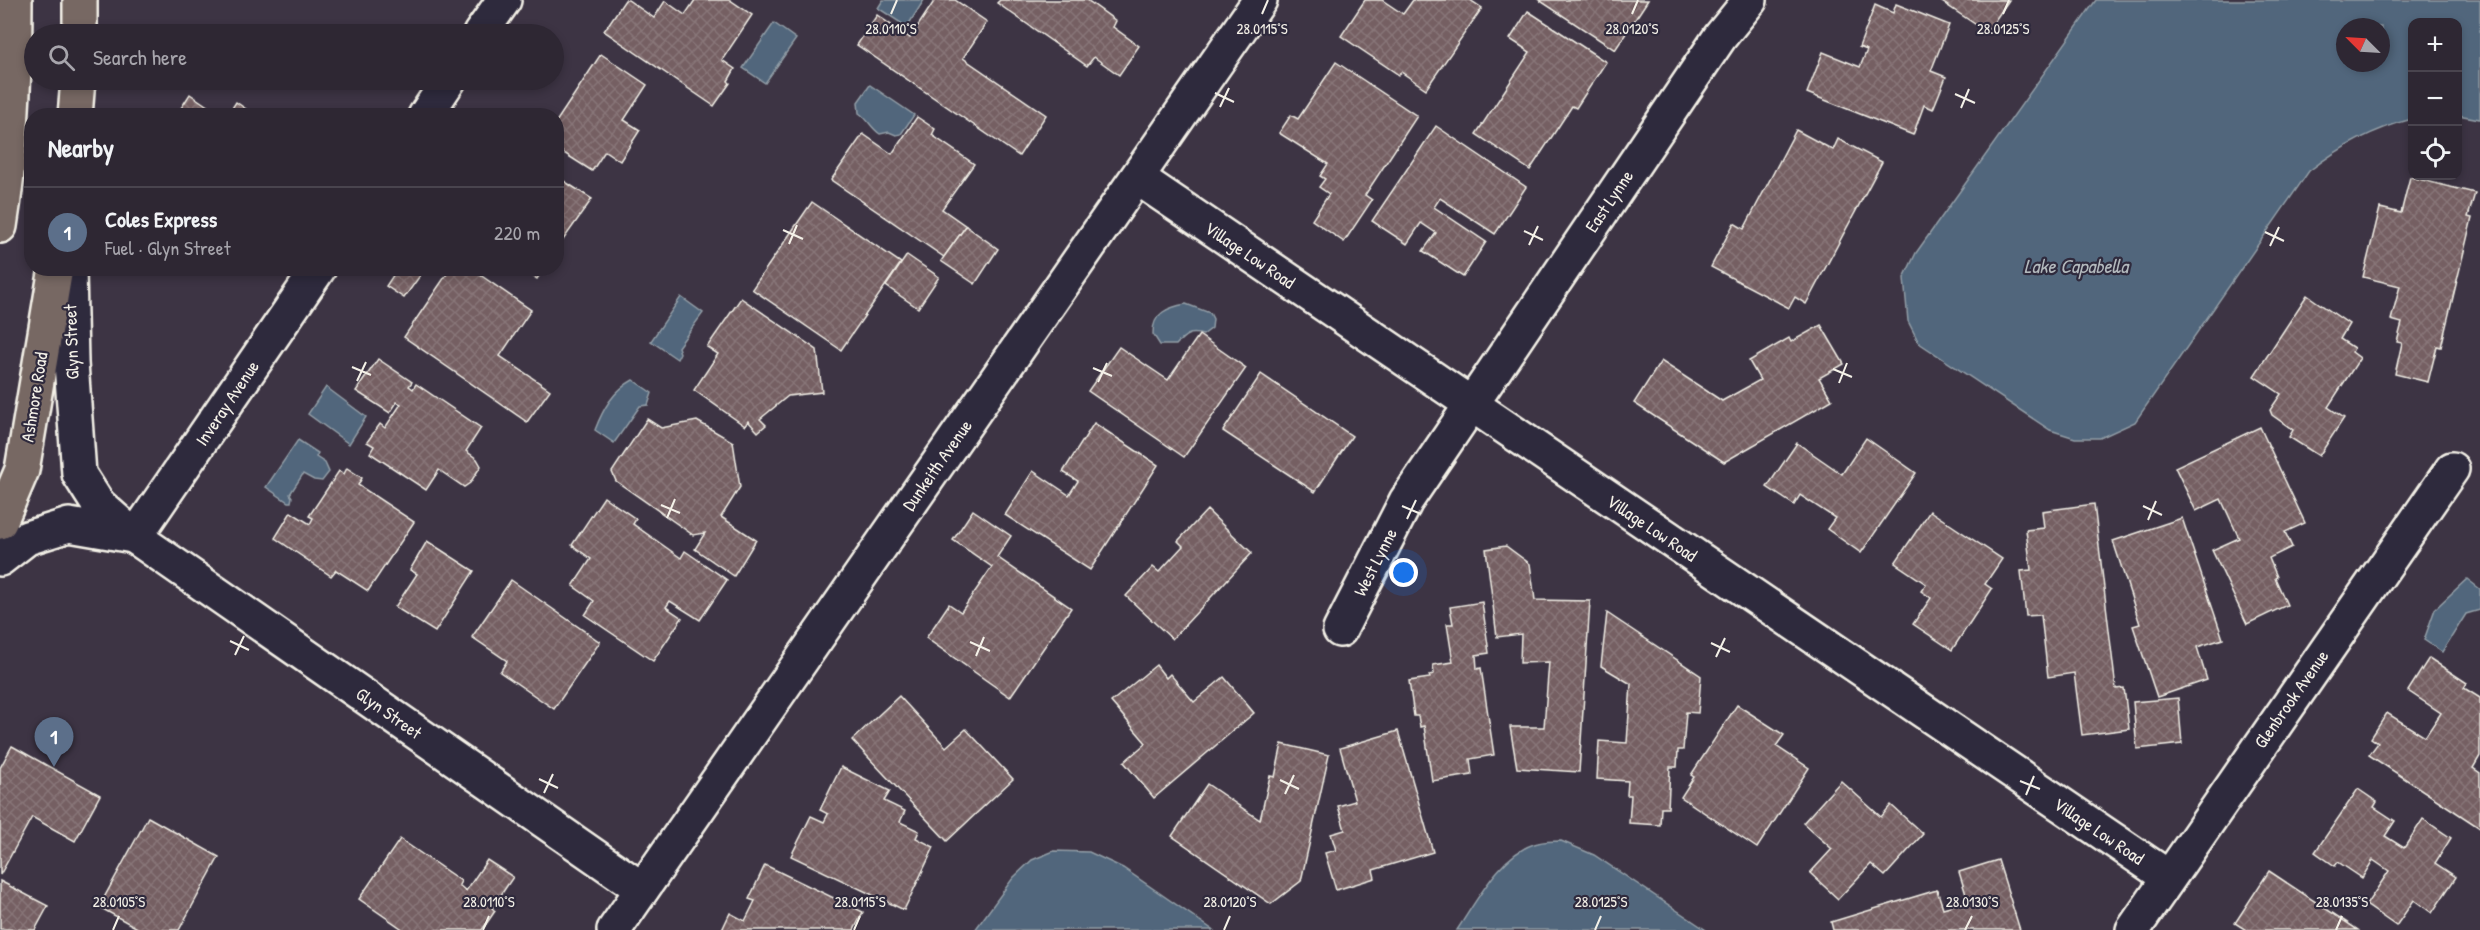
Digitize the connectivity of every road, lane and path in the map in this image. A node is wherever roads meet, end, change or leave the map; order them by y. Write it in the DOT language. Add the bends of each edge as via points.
graph roads {
  1 [pos="15,0"];
  2 [pos="80,0"];
  3 [pos="504,0"];
  4 [pos="1260,0"];
  5 [pos="1750,0"];
  6 [pos="80,24"];
  7 [pos="487,24"];
  8 [pos="77,90"];
  9 [pos="442,90"];
  10 [pos="76,108"];
  11 [pos="430,108"];
  12 [pos="1138,177"];
  13 [pos="0,226"];
  14 [pos="55,276"];
  15 [pos="69,276"];
  16 [pos="314,276"];
  17 [pos="1471,405"];
  18 [pos="2451,469"];
  19 [pos="0,522"];
  20 [pos="135,537"];
  21 [pos="0,559"];
  22 [pos="1340,630"];
  23 [pos="2168,877"];
  24 [pos="642,889"];
  25 [pos="614,930"];
  26 [pos="2133,930"];
  1 -- 13 [label="main road" via="15,63"];
  2 -- 6 [label="main road"];
  3 -- 7 [label="street"];
  4 -- 12 [label="street, Dunkeith Avenue"];
  5 -- 17 [label="street, East Lynne" via="1720,37"];
  8 -- 10 [label="main road"];
  9 -- 11 [label="street"];
  12 -- 17 [label="street, Village Low Road"];
  12 -- 24 [label="street, Dunkeith Avenue"];
  14 -- 19 [label="main road, Ashmore Road" via="22,470"];
  15 -- 20 [label="street, Glyn Street" via="79,474 98,504"];
  16 -- 20 [label="street, Inveray Avenue"];
  17 -- 22 [label="street, West Lynne" via="1406,501"];
  17 -- 23 [label="street, Village Low Road"];
  18 -- 23 [label="street, Glenbrook Avenue"];
  20 -- 21 [label="street, Glyn Street" via="69,525 27,538"];
  20 -- 24 [label="street, Glyn Street"];
  23 -- 26 [label="street, Glenbrook Avenue"];
  24 -- 25 [label="street, Dunkeith Avenue"];
}
